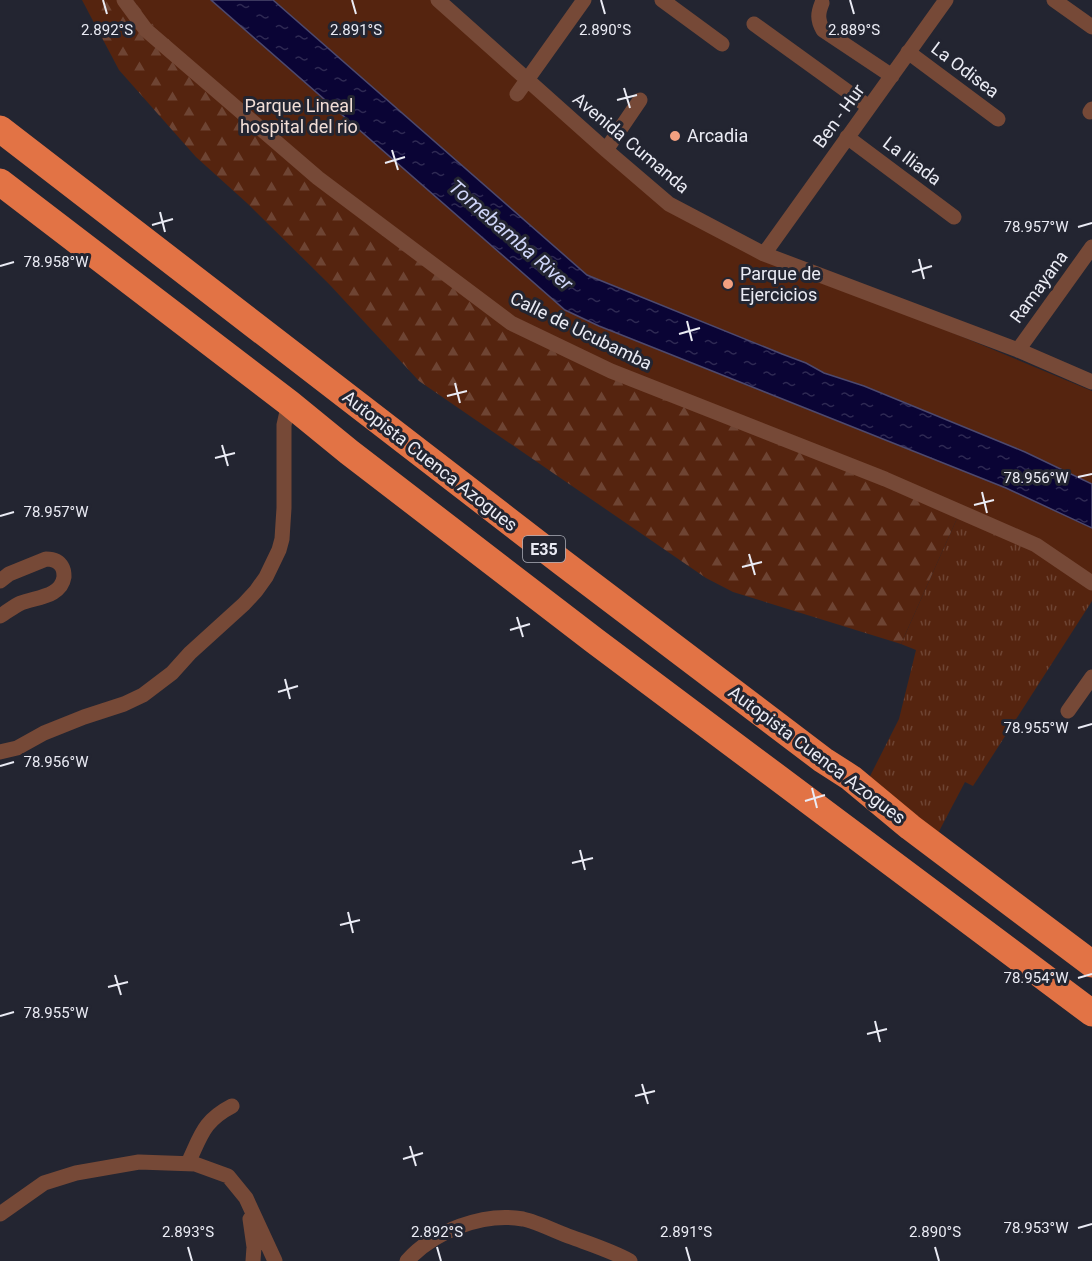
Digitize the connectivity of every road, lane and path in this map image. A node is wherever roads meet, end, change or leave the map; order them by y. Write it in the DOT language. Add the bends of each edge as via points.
graph roads {
  1 [pos="124,0"];
  2 [pos="438,0"];
  3 [pos="584,0"];
  4 [pos="662,0"];
  5 [pos="946,0"];
  6 [pos="1054,0"];
  7 [pos="822,3"];
  8 [pos="754,24"];
  9 [pos="1092,27"];
  10 [pos="722,44"];
  11 [pos="909,52"];
  12 [pos="892,76"];
  13 [pos="527,80"];
  14 [pos="517,94"];
  15 [pos="640,100"];
  16 [pos="869,107"];
  17 [pos="998,119"];
  18 [pos="0,129"];
  19 [pos="848,137"];
  20 [pos="606,150"];
  21 [pos="0,182"];
  22 [pos="954,217"];
  23 [pos="1092,247"];
  24 [pos="764,254"];
  25 [pos="1018,350"];
  26 [pos="1092,382"];
  27 [pos="289,403"];
  28 [pos="0,581"];
  29 [pos="1092,583"];
  30 [pos="0,616"];
  31 [pos="1092,677"];
  32 [pos="1068,711"];
  33 [pos="0,752"];
  34 [pos="1092,963"];
  35 [pos="1092,1013"];
  36 [pos="232,1106"];
  37 [pos="188,1163"];
  38 [pos="246,1198"];
  39 [pos="0,1214"];
  40 [pos="253,1261"];
  41 [pos="275,1261"];
  42 [pos="407,1261"];
  43 [pos="630,1261"];
  1 -- 29 [label="street, Calle de Ucubamba" via="146,30 318,178 511,323 611,371 885,479 1036,545"];
  2 -- 13 [label="street, Avenida Cumanda"];
  3 -- 13 [label="street"];
  4 -- 10 [label="street"];
  5 -- 11 [label="street, Ben - Hur"];
  6 -- 9 [label="street"];
  7 -- 12 [label="street" via="818,13 823,30"];
  8 -- 16 [label="street"];
  11 -- 12 [label="street, Ben - Hur"];
  11 -- 17 [label="street, La Odisea"];
  12 -- 16 [label="street, Ben - Hur"];
  13 -- 14 [label="street"];
  13 -- 20 [label="street, Avenida Cumanda"];
  15 -- 20 [label="street"];
  16 -- 19 [label="street, Ben - Hur"];
  18 -- 34 [label="highway, Autopista Cuenca Azogues / E35" via="590,584"];
  19 -- 22 [label="street, La Iliada"];
  19 -- 24 [label="street, Ben - Hur"];
  20 -- 24 [label="street, Avenida Cumanda" via="669,204"];
  21 -- 27 [label="highway, E35"];
  23 -- 25 [label="street, Ramayana"];
  24 -- 25 [label="street, Avenida Cumanda"];
  25 -- 26 [label="street, Avenida Cumanda"];
  27 -- 33 [label="street" via="284,425 282,539 256,591 172,673 143,695"];
  27 -- 35 [label="highway, E35" via="658,690"];
  28 -- 30 [label="street" via="9,573 46,559 57,561 64,574 62,584 54,591"];
  31 -- 32 [label="street"];
  36 -- 37 [label="street" via="205,1127"];
  37 -- 38 [label="street" via="228,1176"];
  37 -- 39 [label="street" via="139,1162 76,1173 44,1183"];
  38 -- 40 [label="street" via="255,1247"];
  38 -- 41 [label="street"];
  42 -- 43 [label="street" via="452,1229 502,1217 525,1219"];
}
